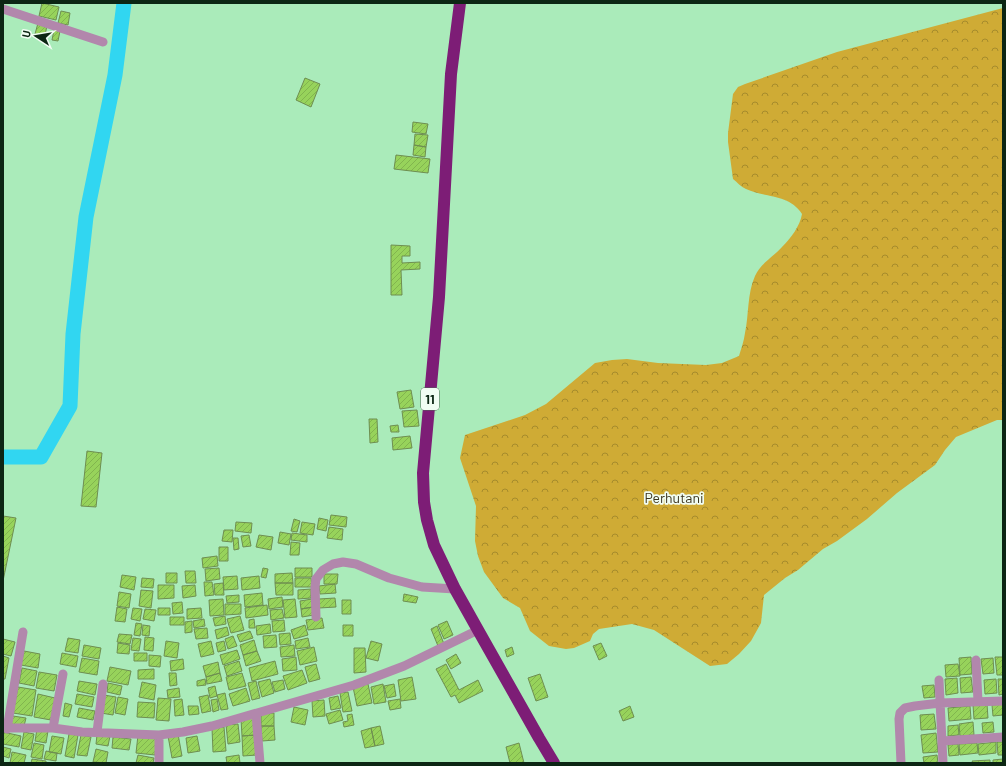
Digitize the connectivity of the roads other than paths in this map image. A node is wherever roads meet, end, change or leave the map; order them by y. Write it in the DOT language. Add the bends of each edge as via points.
graph roads {
  1 [pos="460,3"];
  2 [pos="3,9"];
  3 [pos="103,42"];
  4 [pos="455,589"];
  5 [pos="316,618"];
  6 [pos="478,630"];
  7 [pos="23,632"];
  8 [pos="976,660"];
  9 [pos="63,674"];
  10 [pos="939,680"];
  11 [pos="103,684"];
  12 [pos="1003,701"];
  13 [pos="978,702"];
  14 [pos="940,703"];
  15 [pos="256,714"];
  16 [pos="5,728"];
  17 [pos="52,728"];
  18 [pos="97,732"];
  19 [pos="159,735"];
  20 [pos="1003,737"];
  21 [pos="942,741"];
  22 [pos="159,763"];
  23 [pos="260,763"];
  24 [pos="554,763"];
  25 [pos="901,763"];
  26 [pos="943,763"];
  1 -- 4 [label="highway, 11" via="451,74 439,297 423,473 425,508 434,545"];
  2 -- 3 [label="street"];
  4 -- 5 [label="street" via="422,587 390,578 356,564 333,564 323,570 316,579"];
  4 -- 6 [label="highway, 11"];
  6 -- 15 [label="street" via="397,669 354,685"];
  6 -- 24 [label="highway, 11"];
  7 -- 16 [label="street"];
  8 -- 13 [label="street"];
  9 -- 17 [label="street"];
  10 -- 14 [label="street"];
  11 -- 18 [label="street"];
  12 -- 13 [label="street"];
  13 -- 14 [label="street"];
  14 -- 21 [label="street"];
  14 -- 25 [label="street" via="907,707 900,713"];
  15 -- 19 [label="street" via="212,726"];
  15 -- 23 [label="street"];
  16 -- 17 [label="street"];
  17 -- 18 [label="street"];
  18 -- 19 [label="street"];
  19 -- 22 [label="street"];
  20 -- 21 [label="street"];
  21 -- 26 [label="street"];
}
